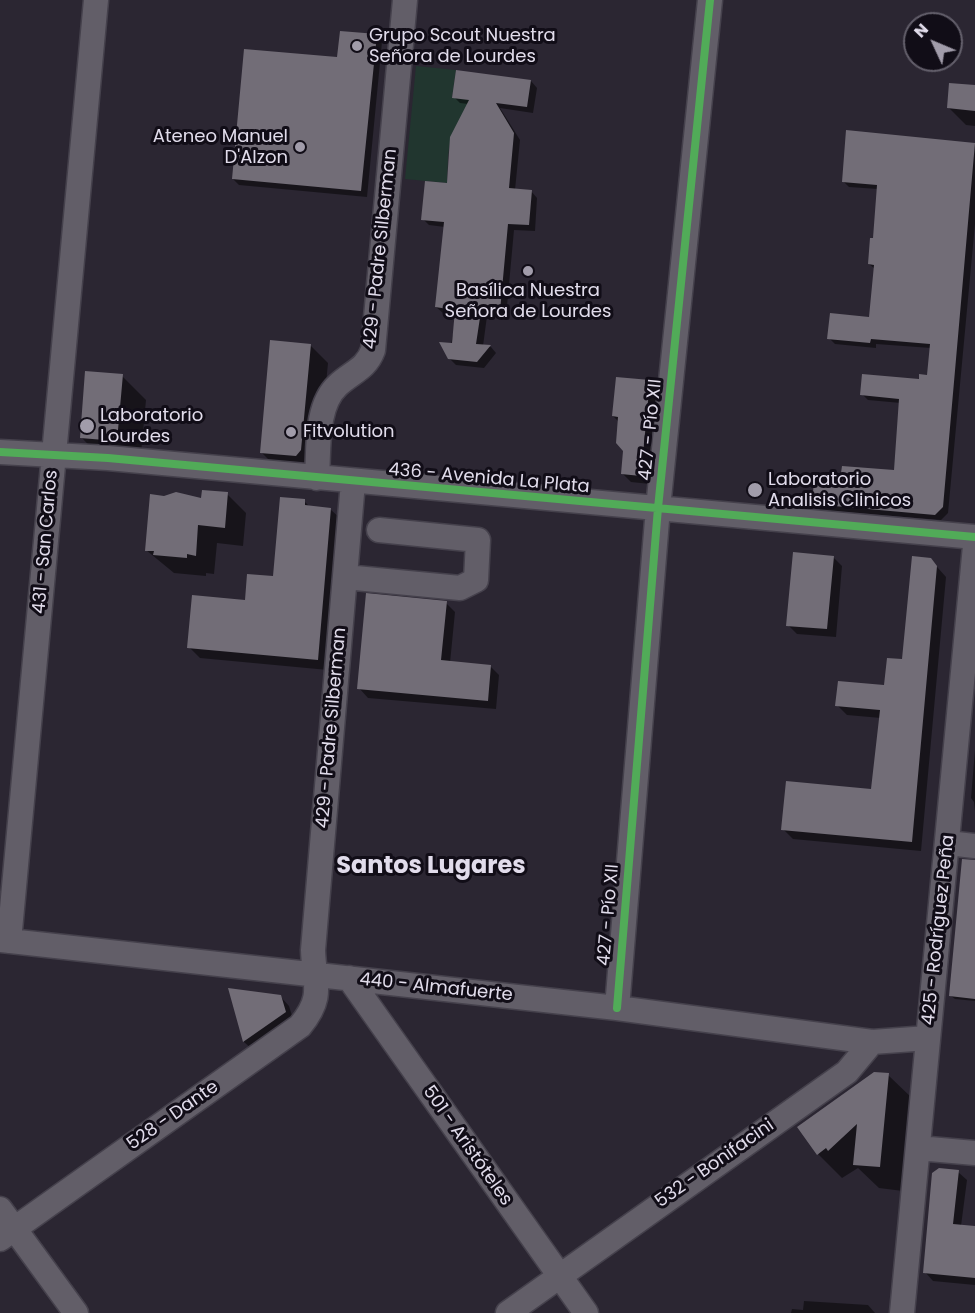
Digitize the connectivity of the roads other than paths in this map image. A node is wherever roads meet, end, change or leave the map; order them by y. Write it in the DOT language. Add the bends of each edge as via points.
graph roads {
  1 [pos="96,0"];
  2 [pos="405,0"];
  3 [pos="710,0"];
  4 [pos="0,452"];
  5 [pos="54,456"];
  6 [pos="316,478"];
  7 [pos="353,482"];
  8 [pos="658,508"];
  9 [pos="379,530"];
  10 [pos="975,537"];
  11 [pos="975,546"];
  12 [pos="345,577"];
  13 [pos="948,843"];
  14 [pos="975,846"];
  15 [pos="5,940"];
  16 [pos="318,974"];
  17 [pos="349,978"];
  18 [pos="617,1008"];
  19 [pos="927,1038"];
  20 [pos="872,1042"];
  21 [pos="918,1148"];
  22 [pos="975,1153"];
  23 [pos="0,1209"];
  24 [pos="7,1234"];
  25 [pos="559,1276"];
  26 [pos="76,1313"];
  27 [pos="508,1313"];
  28 [pos="586,1313"];
  29 [pos="902,1313"];
  1 -- 5 [label="street, 431 - San Carlos"];
  2 -- 6 [label="street, 429 - Padre Silberman" via="373,350 369,361 339,384 324,406"];
  3 -- 8 [label="street, 427 - Pío XII"];
  4 -- 5 [label="street, 436 - Avenida La Plata"];
  5 -- 6 [label="street, 436 - Avenida La Plata"];
  5 -- 15 [label="street, 431 - San Carlos"];
  6 -- 7 [label="street, 436 - Avenida La Plata"];
  7 -- 8 [label="street, 436 - Avenida La Plata"];
  7 -- 12 [label="street, 429 - Padre Silberman"];
  8 -- 10 [label="street, 436 - Avenida La Plata"];
  8 -- 18 [label="street, 427 - Pío XII"];
  9 -- 12 [label="street" via="478,540 476,580 460,588"];
  11 -- 13 [label="street, 425 - Rodríguez Peña"];
  12 -- 16 [label="street, 429 - Padre Silberman" via="314,950"];
  13 -- 14 [label="street"];
  13 -- 19 [label="street, 425 - Rodríguez Peña"];
  15 -- 16 [label="street, 440 - Almafuerte"];
  16 -- 17 [label="street, 440 - Almafuerte"];
  16 -- 24 [label="street, 528 - Dante" via="315,1004 300,1026"];
  17 -- 18 [label="street, 440 - Almafuerte"];
  17 -- 25 [label="street, 501 - Aristóteles"];
  18 -- 20 [label="street, 440 - Almafuerte"];
  19 -- 20 [label="street"];
  19 -- 21 [label="street, 425 - Rodríguez Peña"];
  20 -- 25 [label="street, 532 - Bonifacini" via="847,1072"];
  21 -- 22 [label="street"];
  21 -- 29 [label="street, 425 - Rodríguez Peña"];
  23 -- 24 [label="street"];
  24 -- 26 [label="street"];
  25 -- 27 [label="street, 532 - Bonifacini"];
  25 -- 28 [label="street, 501 - Aristóteles"];
}
